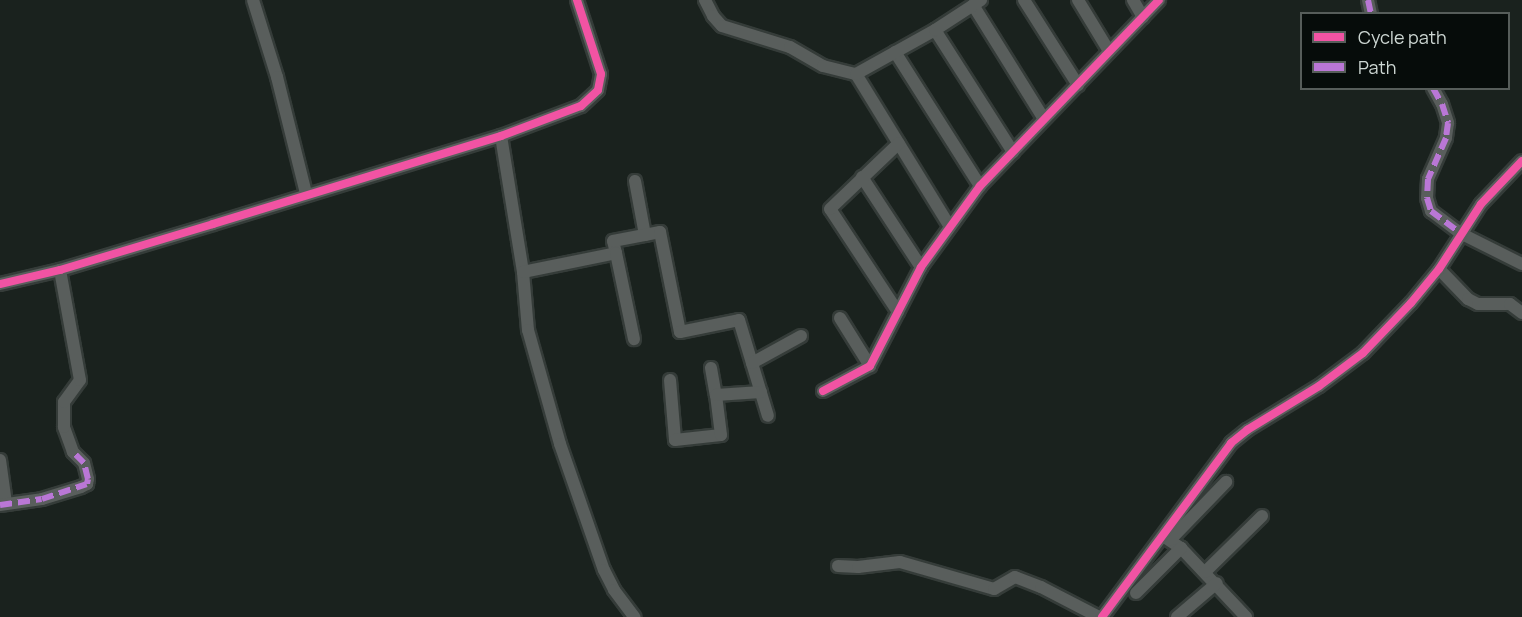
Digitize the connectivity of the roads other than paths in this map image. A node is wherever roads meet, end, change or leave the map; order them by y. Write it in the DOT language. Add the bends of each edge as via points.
graph roads {
  1 [pos="253,0"];
  2 [pos="577,0"];
  3 [pos="705,0"];
  4 [pos="1024,0"];
  5 [pos="1078,0"];
  6 [pos="1133,0"];
  7 [pos="1159,0"];
  8 [pos="977,2"];
  9 [pos="1143,17"];
  10 [pos="935,30"];
  11 [pos="1109,51"];
  12 [pos="895,52"];
  13 [pos="856,74"];
  14 [pos="1078,85"];
  15 [pos="1434,90"];
  16 [pos="1044,119"];
  17 [pos="501,136"];
  18 [pos="899,143"];
  19 [pos="1013,152"];
  20 [pos="1522,161"];
  21 [pos="862,177"];
  22 [pos="635,181"];
  23 [pos="980,186"];
  24 [pos="306,193"];
  25 [pos="949,225"];
  26 [pos="1462,234"];
  27 [pos="645,236"];
  28 [pos="616,253"];
  29 [pos="1522,264"];
  30 [pos="921,267"];
  31 [pos="1439,268"];
  32 [pos="60,270"];
  33 [pos="523,272"];
  34 [pos="0,284"];
  35 [pos="898,312"];
  36 [pos="1522,314"];
  37 [pos="840,318"];
  38 [pos="801,336"];
  39 [pos="634,339"];
  40 [pos="752,363"];
  41 [pos="870,366"];
  42 [pos="711,368"];
  43 [pos="670,380"];
  44 [pos="822,391"];
  45 [pos="760,392"];
  46 [pos="716,395"];
  47 [pos="768,416"];
  48 [pos="0,460"];
  49 [pos="1226,482"];
  50 [pos="3,504"];
  51 [pos="1262,516"];
  52 [pos="1166,538"];
  53 [pos="1181,548"];
  54 [pos="838,566"];
  55 [pos="1205,572"];
  56 [pos="1217,583"];
  57 [pos="1136,593"];
  58 [pos="1239,615"];
  59 [pos="634,617"];
  60 [pos="1100,617"];
  61 [pos="1177,617"];
  1 -- 24 [label="street"];
  2 -- 17 [label="street" via="601,74 597,90 580,106"];
  3 -- 13 [label="street" via="722,26 790,47 823,66"];
  4 -- 14 [label="street"];
  5 -- 11 [label="street"];
  6 -- 9 [label="street"];
  7 -- 9 [label="street"];
  8 -- 10 [label="street"];
  8 -- 16 [label="street"];
  9 -- 11 [label="street"];
  10 -- 12 [label="street"];
  10 -- 19 [label="street"];
  11 -- 14 [label="street"];
  12 -- 13 [label="street"];
  12 -- 23 [label="street"];
  13 -- 18 [label="street"];
  14 -- 16 [label="street"];
  15 -- 26 [label="street" via="1448,123 1446,138 1428,179 1427,198 1431,211"];
  16 -- 19 [label="street"];
  17 -- 24 [label="street"];
  17 -- 33 [label="street"];
  18 -- 21 [label="street"];
  18 -- 25 [label="street"];
  19 -- 23 [label="street"];
  20 -- 26 [label="street" via="1481,204"];
  21 -- 30 [label="street"];
  21 -- 35 [label="street" via="830,209"];
  22 -- 27 [label="street"];
  23 -- 25 [label="street"];
  24 -- 32 [label="street"];
  25 -- 30 [label="street"];
  26 -- 29 [label="street"];
  26 -- 31 [label="street"];
  27 -- 28 [label="street" via="614,241"];
  27 -- 40 [label="street" via="660,232 680,332 739,320"];
  28 -- 33 [label="street"];
  28 -- 39 [label="street"];
  30 -- 35 [label="street"];
  31 -- 36 [label="street" via="1468,299 1478,304 1510,304"];
  31 -- 52 [label="street" via="1363,353 1231,443"];
  32 -- 34 [label="street"];
  32 -- 50 [label="street" via="80,380 64,402 64,427 73,452 84,463 87,484 42,499"];
  33 -- 59 [label="street" via="527,321 560,444 609,582"];
  35 -- 41 [label="street"];
  37 -- 41 [label="street"];
  38 -- 40 [label="street"];
  40 -- 45 [label="street"];
  41 -- 44 [label="street"];
  42 -- 46 [label="street"];
  43 -- 46 [label="street" via="675,440 721,435"];
  45 -- 46 [label="street"];
  45 -- 47 [label="street"];
  48 -- 50 [label="street"];
  49 -- 52 [label="street"];
  51 -- 55 [label="street"];
  52 -- 53 [label="street"];
  52 -- 60 [label="street"];
  53 -- 55 [label="street"];
  53 -- 57 [label="street"];
  54 -- 60 [label="street" via="900,562 994,589 1015,577"];
  55 -- 56 [label="street"];
  56 -- 58 [label="street"];
  56 -- 61 [label="street"];
}
